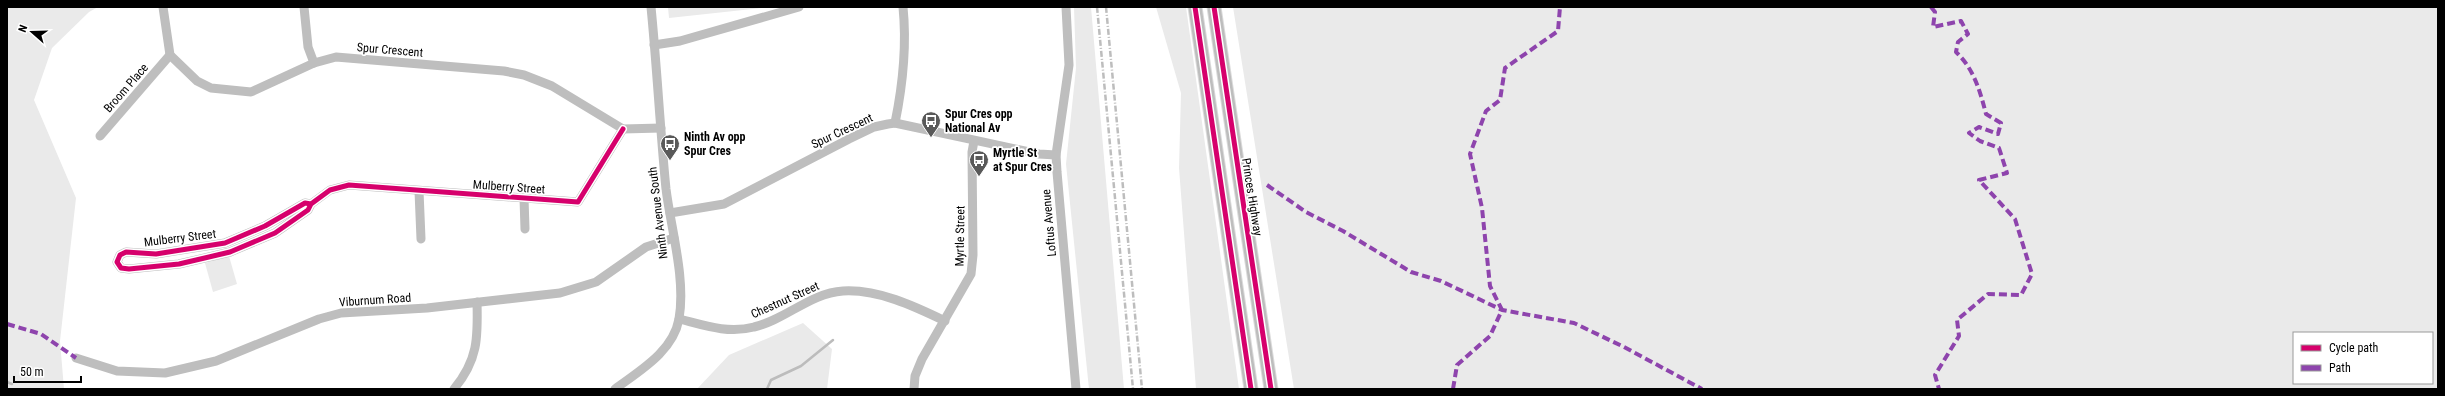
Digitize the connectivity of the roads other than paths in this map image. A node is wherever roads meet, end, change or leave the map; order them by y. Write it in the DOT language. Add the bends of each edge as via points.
graph roads {
  1 [pos="163,7"];
  2 [pos="304,7"];
  3 [pos="651,7"];
  4 [pos="799,7"];
  5 [pos="903,7"];
  6 [pos="1066,7"];
  7 [pos="1195,7"];
  8 [pos="1214,7"];
  9 [pos="654,45"];
  10 [pos="170,55"];
  11 [pos="314,63"];
  12 [pos="895,123"];
  13 [pos="661,128"];
  14 [pos="623,129"];
  15 [pos="100,136"];
  16 [pos="974,141"];
  17 [pos="1056,156"];
  18 [pos="419,191"];
  19 [pos="524,198"];
  20 [pos="311,204"];
  21 [pos="670,213"];
  22 [pos="525,229"];
  23 [pos="674,238"];
  24 [pos="421,240"];
  25 [pos="477,302"];
  26 [pos="679,319"];
  27 [pos="944,321"];
  28 [pos="76,358"];
  29 [pos="454,389"];
  30 [pos="614,389"];
  31 [pos="914,389"];
  32 [pos="1076,389"];
  33 [pos="1251,389"];
  34 [pos="1271,389"];
  1 -- 10 [label="street"];
  2 -- 11 [label="street" via="308,47"];
  3 -- 9 [label="street, Ninth Avenue South"];
  4 -- 9 [label="street" via="680,41"];
  5 -- 12 [label="street" via="905,60"];
  6 -- 17 [label="street, Loftus Avenue" via="1069,65"];
  7 -- 33 [label="highway"];
  8 -- 34 [label="highway, Princes Highway"];
  9 -- 13 [label="street, Ninth Avenue South"];
  10 -- 11 [label="street, Spur Crescent" via="203,85 244,92 259,90"];
  10 -- 15 [label="street, Broom Place"];
  11 -- 14 [label="street, Spur Crescent" via="336,57 504,71 524,75 552,86"];
  12 -- 16 [label="street, Spur Crescent"];
  12 -- 21 [label="street, Spur Crescent" via="867,130 724,204"];
  13 -- 14 [label="street"];
  13 -- 21 [label="street, Ninth Avenue South"];
  14 -- 19 [label="street, Mulberry Street" via="578,202"];
  16 -- 17 [label="street, Spur Crescent"];
  16 -- 27 [label="street, Myrtle Street" via="973,264 966,285"];
  17 -- 32 [label="street, Loftus Avenue"];
  18 -- 19 [label="street, Mulberry Street"];
  18 -- 20 [label="street, Mulberry Street" via="349,186 330,190"];
  18 -- 24 [label="street"];
  19 -- 22 [label="street"];
  20 -- 20 [label="street, Mulberry Street" via="308,210 275,233 230,252 179,264 130,269 121,268 118,262 120,255 126,252 156,254 225,243 264,226 305,203"];
  21 -- 23 [label="street, Ninth Avenue South"];
  23 -- 25 [label="street, Viburnum Road" via="646,247 596,282 580,288 560,293"];
  23 -- 26 [label="street, Ninth Avenue South" via="680,296"];
  25 -- 28 [label="street, Viburnum Road" via="341,313 319,319 216,361 165,373 117,371"];
  25 -- 29 [label="street" via="478,340 475,354"];
  26 -- 27 [label="street, Chestnut Street" via="720,329 754,327 817,297 842,291 861,291 924,311"];
  26 -- 30 [label="street, Ninth Avenue South" via="672,335 654,360"];
  27 -- 31 [label="street, Myrtle Street" via="918,368"];
}
